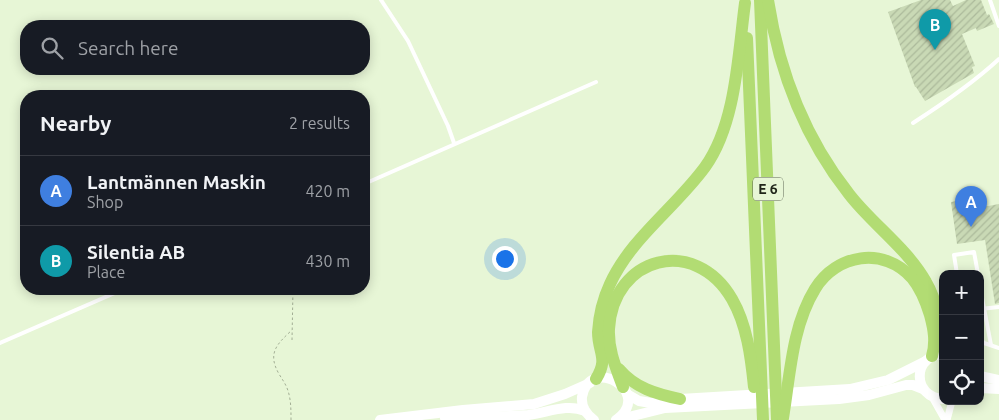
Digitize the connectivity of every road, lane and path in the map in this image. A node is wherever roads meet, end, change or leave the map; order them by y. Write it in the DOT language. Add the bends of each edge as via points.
graph roads {
  1 [pos="381,0"];
  2 [pos="760,0"];
  3 [pos="768,0"];
  4 [pos="990,0"];
  5 [pos="745,2"];
  6 [pos="999,26"];
  7 [pos="999,59"];
  8 [pos="596,82"];
  9 [pos="913,123"];
  10 [pos="454,143"];
  11 [pos="370,181"];
  12 [pos="956,270"];
  13 [pos="977,270"];
  14 [pos="110,295"];
  15 [pos="293,295"];
  16 [pos="999,307"];
  17 [pos="984,309"];
  18 [pos="939,315"];
  19 [pos="983,315"];
  20 [pos="292,330"];
  21 [pos="292,340"];
  22 [pos="984,342"];
  23 [pos="0,344"];
  24 [pos="991,346"];
  25 [pos="999,348"];
  26 [pos="933,357"];
  27 [pos="613,361"];
  28 [pos="984,377"];
  29 [pos="757,379"];
  30 [pos="999,380"];
  31 [pos="593,381"];
  32 [pos="923,388"];
  33 [pos="984,388"];
  34 [pos="999,389"];
  35 [pos="625,391"];
  36 [pos="932,397"];
  37 [pos="939,398"];
  38 [pos="680,399"];
  39 [pos="951,405"];
  40 [pos="585,411"];
  41 [pos="409,418"];
  42 [pos="291,420"];
  43 [pos="380,420"];
  44 [pos="594,420"];
  45 [pos="616,420"];
  46 [pos="757,420"];
  47 [pos="763,420"];
  48 [pos="778,420"];
  49 [pos="783,420"];
  50 [pos="946,420"];
  1 -- 10 [label="lane" via="408,41"];
  2 -- 48 [label="highway, E 6"];
  3 -- 18 [label="highway" via="781,63 808,130 850,195 925,280"];
  4 -- 6 [label="lane"];
  5 -- 29 [label="highway, E 6"];
  5 -- 31 [label="highway" via="736,72 720,138 688,189 630,250 606,292 598,335 603,362"];
  7 -- 9 [label="lane" via="977,79"];
  8 -- 10 [label="lane"];
  10 -- 11 [label="lane"];
  12 -- 13 [label="lane" via="954,255 974,252"];
  14 -- 23 [label="lane"];
  15 -- 20 [label="path"];
  16 -- 17 [label="lane"];
  19 -- 24 [label="lane"];
  20 -- 21 [label="path"];
  20 -- 42 [label="path" via="274,350 275,366 288,390"];
  22 -- 24 [label="lane"];
  24 -- 25 [label="lane"];
  26 -- 32 [label="main road" via="921,368 919,376"];
  26 -- 38 [label="main road" via="888,380 850,389"];
  26 -- 49 [label="highway" via="934,334 925,300 907,272 878,258 862,258 838,265 815,288 802,320"];
  27 -- 29 [label="highway" via="610,322 623,286 645,266 662,260 681,261 710,273 725,288 737,308"];
  27 -- 35 [label="highway"];
  27 -- 38 [label="highway" via="634,384"];
  28 -- 30 [label="main road"];
  29 -- 46 [label="highway"];
  29 -- 47 [label="highway, E 6"];
  31 -- 35 [label="main road" via="611,378"];
  31 -- 40 [label="main road" via="582,396"];
  31 -- 41 [label="main road" via="534,404"];
  32 -- 36 [label="main road"];
  32 -- 45 [label="main road" via="906,385 847,398 666,408"];
  33 -- 34 [label="main road"];
  35 -- 38 [label="main road" via="645,403"];
  35 -- 45 [label="main road" via="626,407"];
  36 -- 37 [label="main road"];
  36 -- 50 [label="street"];
  39 -- 50 [label="street"];
  40 -- 41 [label="main road" via="569,408 528,415"];
  40 -- 44 [label="main road"];
  41 -- 43 [label="main road"];
}
